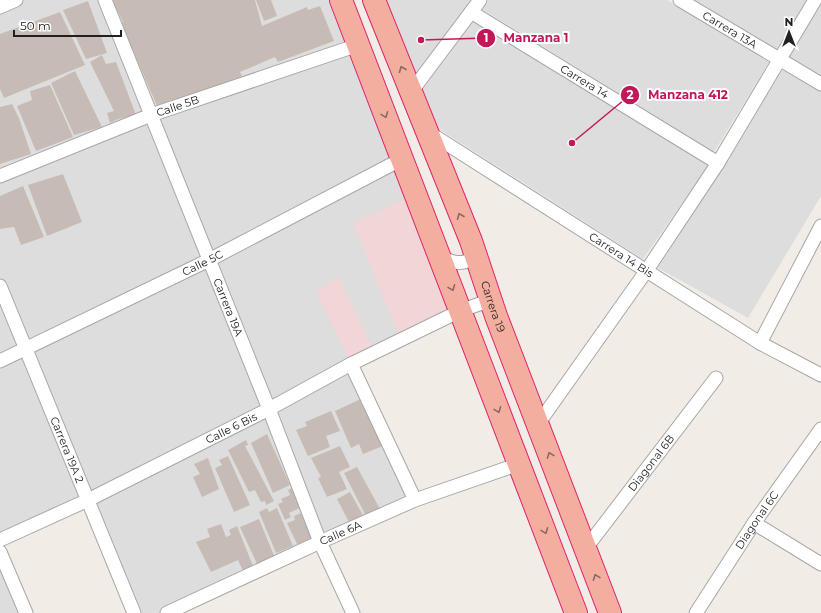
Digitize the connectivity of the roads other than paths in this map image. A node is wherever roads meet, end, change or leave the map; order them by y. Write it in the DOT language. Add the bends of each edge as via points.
graph roads {
  1 [pos="16,0"];
  2 [pos="105,0"];
  3 [pos="341,0"];
  4 [pos="374,0"];
  5 [pos="480,0"];
  6 [pos="815,0"];
  7 [pos="684,1"];
  8 [pos="0,7"];
  9 [pos="472,12"];
  10 [pos="358,45"];
  11 [pos="780,60"];
  12 [pos="821,84"];
  13 [pos="411,92"];
  14 [pos="151,115"];
  15 [pos="425,130"];
  16 [pos="402,159"];
  17 [pos="718,163"];
  18 [pos="0,176"];
  19 [pos="821,226"];
  20 [pos="470,241"];
  21 [pos="439,256"];
  22 [pos="209,260"];
  23 [pos="647,270"];
  24 [pos="0,286"];
  25 [pos="460,311"];
  26 [pos="496,316"];
  27 [pos="760,343"];
  28 [pos="26,349"];
  29 [pos="0,361"];
  30 [pos="351,364"];
  31 [pos="821,375"];
  32 [pos="716,378"];
  33 [pos="269,409"];
  34 [pos="538,424"];
  35 [pos="821,428"];
  36 [pos="519,464"];
  37 [pos="88,500"];
  38 [pos="415,500"];
  39 [pos="754,523"];
  40 [pos="0,540"];
  41 [pos="320,542"];
  42 [pos="586,548"];
  43 [pos="0,552"];
  44 [pos="821,564"];
  45 [pos="26,613"];
  46 [pos="134,613"];
  47 [pos="167,613"];
  48 [pos="353,613"];
  49 [pos="576,613"];
  50 [pos="610,613"];
  51 [pos="696,613"];
  1 -- 8 [label="street"];
  2 -- 14 [label="street, Carrera 19A"];
  3 -- 10 [label="highway"];
  13 -- 4 [label="highway, Carrera 19, one-way"];
  5 -- 9 [label="street"];
  6 -- 11 [label="street"];
  7 -- 11 [label="street, Carrera 13A"];
  9 -- 13 [label="street"];
  9 -- 17 [label="street, Carrera 14"];
  10 -- 14 [label="street, Calle 5B"];
  10 -- 16 [label="highway, one-way"];
  11 -- 12 [label="street, Carrera 13A"];
  11 -- 17 [label="street"];
  13 -- 15 [label="highway, Carrera 19"];
  14 -- 18 [label="street, Calle 5B"];
  14 -- 22 [label="street, Carrera 19A"];
  20 -- 15 [label="highway, Carrera 19, one-way"];
  15 -- 23 [label="street, Carrera 14 Bis"];
  16 -- 21 [label="highway"];
  16 -- 22 [label="street, Calle 5C"];
  17 -- 23 [label="street"];
  19 -- 27 [label="street"];
  20 -- 21 [label="street" via="472,255 468,261 451,262"];
  20 -- 26 [label="highway, Carrera 19"];
  21 -- 25 [label="highway, one-way"];
  22 -- 28 [label="street, Calle 5C"];
  22 -- 33 [label="street, Carrera 19A"];
  23 -- 27 [label="street, Carrera 14 Bis"];
  23 -- 34 [label="street"];
  24 -- 28 [label="street, Carrera 19A 2"];
  25 -- 26 [label="street, Calle 6 Bis" via="482,303"];
  25 -- 30 [label="street, Calle 6 Bis"];
  25 -- 36 [label="highway, one-way"];
  26 -- 34 [label="highway, Carrera 19"];
  27 -- 31 [label="street, Carrera 14 Bis"];
  28 -- 29 [label="street, Calle 5C"];
  28 -- 37 [label="street, Carrera 19A 2"];
  30 -- 33 [label="street, Calle 6 Bis"];
  30 -- 38 [label="street"];
  32 -- 42 [label="street, Diagonal 6B"];
  33 -- 37 [label="street, Calle 6 Bis"];
  33 -- 41 [label="street, Carrera 19A"];
  42 -- 34 [label="highway, Carrera 19, one-way"];
  35 -- 39 [label="street, Diagonal 6C"];
  36 -- 38 [label="street, Calle 6A"];
  36 -- 49 [label="highway, one-way"];
  37 -- 40 [label="street, Calle 6 Bis"];
  37 -- 46 [label="street, Carrera 19A 2"];
  38 -- 41 [label="street, Calle 6A"];
  39 -- 44 [label="street"];
  39 -- 51 [label="street, Diagonal 6C"];
  41 -- 47 [label="street, Calle 6A"];
  41 -- 48 [label="street, Carrera 19A"];
  50 -- 42 [label="highway, Carrera 19, one-way"];
  43 -- 45 [label="street"];
}
